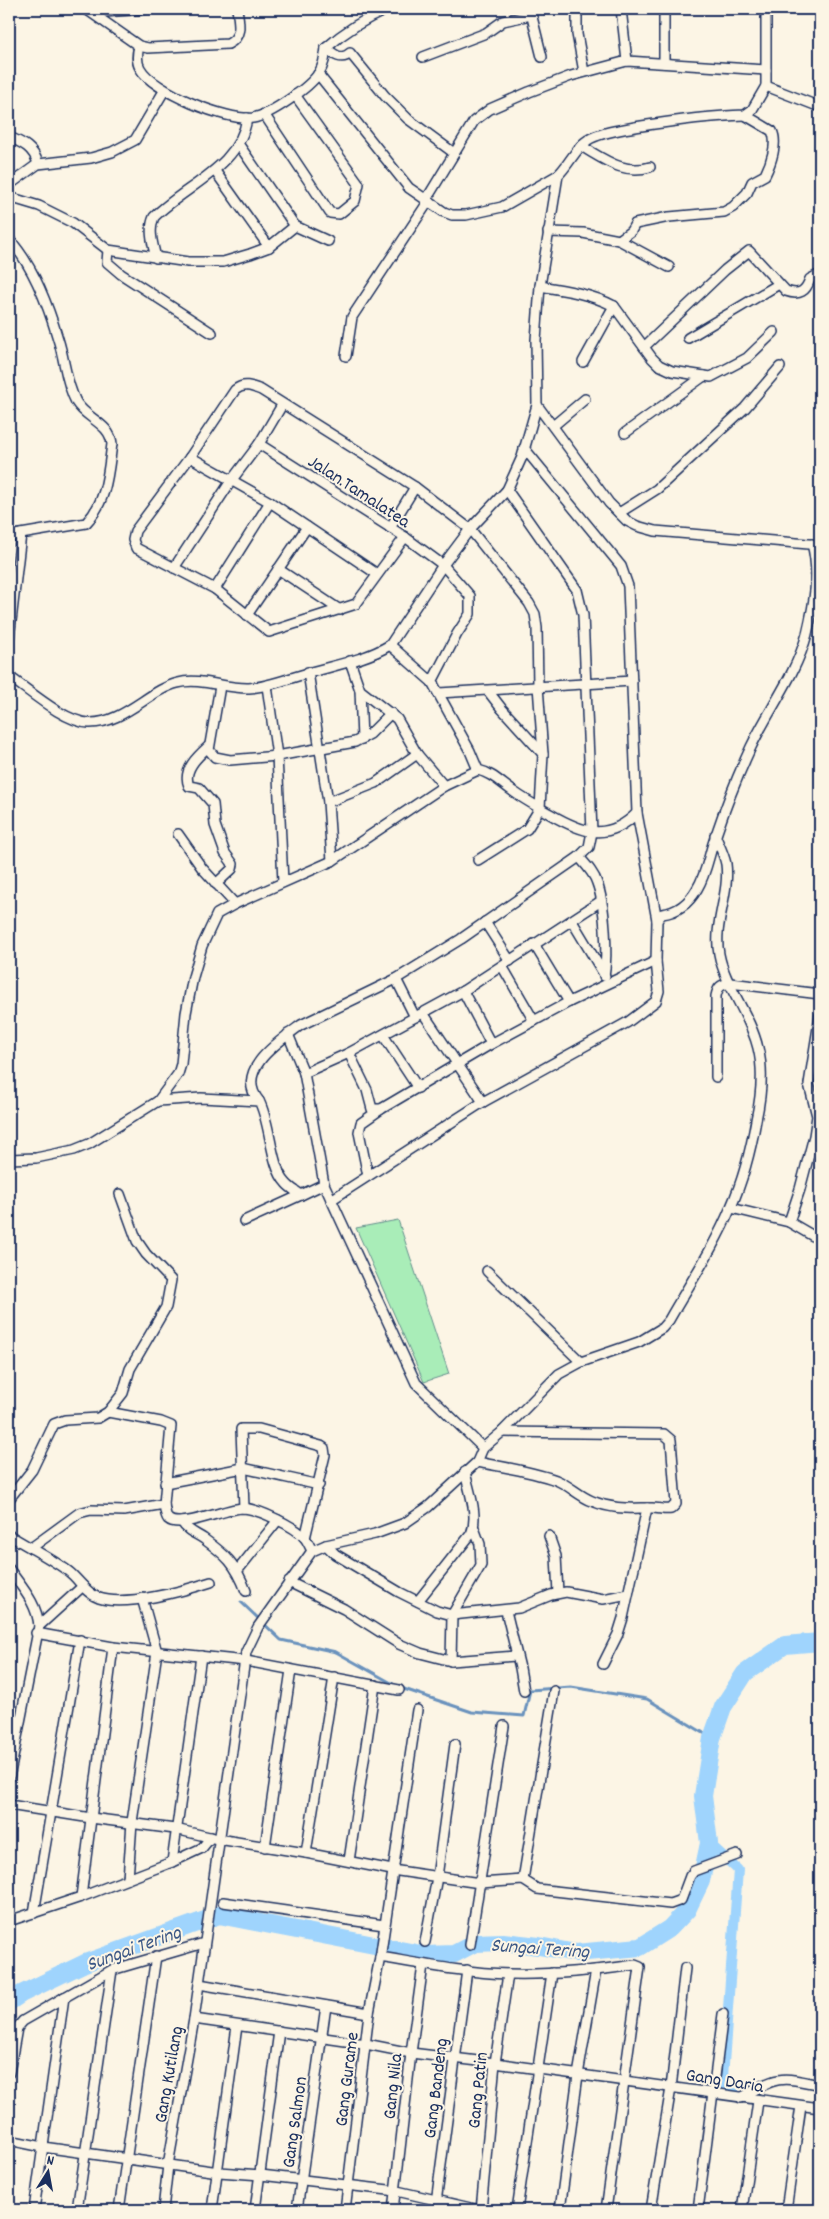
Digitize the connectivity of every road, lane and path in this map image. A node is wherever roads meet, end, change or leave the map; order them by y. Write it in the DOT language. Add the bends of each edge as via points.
graph roads {
  1 [pos="86,9"];
  2 [pos="145,9"];
  3 [pos="236,9"];
  4 [pos="388,9"];
  5 [pos="577,9"];
  6 [pos="621,9"];
  7 [pos="664,9"];
  8 [pos="766,9"];
  9 [pos="530,12"];
  10 [pos="103,13"];
  11 [pos="139,46"];
  12 [pos="326,48"];
  13 [pos="423,56"];
  14 [pos="542,58"];
  15 [pos="627,61"];
  16 [pos="664,63"];
  17 [pos="766,70"];
  18 [pos="584,72"];
  19 [pos="318,74"];
  20 [pos="766,86"];
  21 [pos="164,91"];
  22 [pos="295,95"];
  23 [pos="820,107"];
  24 [pos="264,114"];
  25 [pos="745,115"];
  26 [pos="247,118"];
  27 [pos="9,137"];
  28 [pos="239,145"];
  29 [pos="581,146"];
  30 [pos="454,153"];
  31 [pos="38,164"];
  32 [pos="650,167"];
  33 [pos="214,171"];
  34 [pos="558,175"];
  35 [pos="9,185"];
  36 [pos="9,197"];
  37 [pos="427,201"];
  38 [pos="295,226"];
  39 [pos="548,232"];
  40 [pos="9,239"];
  41 [pos="619,240"];
  42 [pos="328,241"];
  43 [pos="269,247"];
  44 [pos="108,250"];
  45 [pos="156,258"];
  46 [pos="668,267"];
  47 [pos="820,274"];
  48 [pos="780,284"];
  49 [pos="540,286"];
  50 [pos="614,306"];
  51 [pos="774,332"];
  52 [pos="212,333"];
  53 [pos="688,338"];
  54 [pos="644,347"];
  55 [pos="346,356"];
  56 [pos="583,362"];
  57 [pos="780,367"];
  58 [pos="704,376"];
  59 [pos="585,399"];
  60 [pos="282,405"];
  61 [pos="538,405"];
  62 [pos="553,426"];
  63 [pos="625,433"];
  64 [pos="259,444"];
  65 [pos="524,448"];
  66 [pos="190,457"];
  67 [pos="231,481"];
  68 [pos="415,487"];
  69 [pos="507,490"];
  70 [pos="270,502"];
  71 [pos="619,513"];
  72 [pos="307,527"];
  73 [pos="390,528"];
  74 [pos="470,528"];
  75 [pos="21,534"];
  76 [pos="9,536"];
  77 [pos="405,538"];
  78 [pos="816,545"];
  79 [pos="443,565"];
  80 [pos="174,568"];
  81 [pos="278,568"];
  82 [pos="377,574"];
  83 [pos="215,590"];
  84 [pos="340,610"];
  85 [pos="247,615"];
  86 [pos="9,639"];
  87 [pos="390,645"];
  88 [pos="350,662"];
  89 [pos="308,672"];
  90 [pos="9,674"];
  91 [pos="632,680"];
  92 [pos="432,682"];
  93 [pos="584,683"];
  94 [pos="220,686"];
  95 [pos="267,686"];
  96 [pos="538,686"];
  97 [pos="360,690"];
  98 [pos="488,691"];
  99 [pos="439,693"];
  100 [pos="391,713"];
  101 [pos="362,739"];
  102 [pos="209,746"];
  103 [pos="319,747"];
  104 [pos="417,754"];
  105 [pos="543,754"];
  106 [pos="277,756"];
  107 [pos="478,770"];
  108 [pos="444,786"];
  109 [pos="328,802"];
  110 [pos="540,808"];
  111 [pos="637,813"];
  112 [pos="592,832"];
  113 [pos="178,834"];
  114 [pos="715,836"];
  115 [pos="580,858"];
  116 [pos="478,860"];
  117 [pos="332,861"];
  118 [pos="283,882"];
  119 [pos="216,884"];
  120 [pos="601,901"];
  121 [pos="235,904"];
  122 [pos="572,920"];
  123 [pos="657,920"];
  124 [pos="485,922"];
  125 [pos="534,944"];
  126 [pos="656,961"];
  127 [pos="506,963"];
  128 [pos="396,979"];
  129 [pos="606,980"];
  130 [pos="730,983"];
  131 [pos="463,991"];
  132 [pos="820,994"];
  133 [pos="569,1002"];
  134 [pos="419,1015"];
  135 [pos="820,1015"];
  136 [pos="534,1021"];
  137 [pos="288,1034"];
  138 [pos="383,1035"];
  139 [pos="491,1044"];
  140 [pos="349,1053"];
  141 [pos="457,1065"];
  142 [pos="304,1073"];
  143 [pos="716,1078"];
  144 [pos="418,1088"];
  145 [pos="158,1101"];
  146 [pos="259,1101"];
  147 [pos="483,1102"];
  148 [pos="380,1109"];
  149 [pos="9,1159"];
  150 [pos="368,1176"];
  151 [pos="324,1184"];
  152 [pos="120,1194"];
  153 [pos="301,1195"];
  154 [pos="331,1200"];
  155 [pos="731,1208"];
  156 [pos="244,1221"];
  157 [pos="789,1222"];
  158 [pos="820,1240"];
  159 [pos="487,1270"];
  160 [pos="581,1362"];
  161 [pos="108,1412"];
  162 [pos="502,1432"];
  163 [pos="483,1448"];
  164 [pos="477,1462"];
  165 [pos="243,1468"];
  166 [pos="465,1472"];
  167 [pos="165,1483"];
  168 [pos="319,1485"];
  169 [pos="9,1499"];
  170 [pos="164,1504"];
  171 [pos="244,1508"];
  172 [pos="647,1508"];
  173 [pos="278,1520"];
  174 [pos="182,1522"];
  175 [pos="474,1528"];
  176 [pos="9,1535"];
  177 [pos="550,1536"];
  178 [pos="305,1538"];
  179 [pos="326,1545"];
  180 [pos="31,1548"];
  181 [pos="312,1552"];
  182 [pos="9,1569"];
  183 [pos="238,1570"];
  184 [pos="211,1582"];
  185 [pos="289,1582"];
  186 [pos="83,1586"];
  187 [pos="246,1591"];
  188 [pos="558,1593"];
  189 [pos="628,1594"];
  190 [pos="142,1598"];
  191 [pos="418,1601"];
  192 [pos="506,1611"];
  193 [pos="452,1615"];
  194 [pos="38,1630"];
  195 [pos="80,1640"];
  196 [pos="113,1646"];
  197 [pos="157,1652"];
  198 [pos="201,1656"];
  199 [pos="516,1656"];
  200 [pos="246,1661"];
  201 [pos="451,1661"];
  202 [pos="603,1664"];
  203 [pos="291,1670"];
  204 [pos="334,1677"];
  205 [pos="375,1685"];
  206 [pos="399,1690"];
  207 [pos="524,1691"];
  208 [pos="554,1691"];
  209 [pos="417,1710"];
  210 [pos="504,1726"];
  211 [pos="455,1744"];
  212 [pos="9,1778"];
  213 [pos="9,1805"];
  214 [pos="50,1811"];
  215 [pos="91,1818"];
  216 [pos="132,1822"];
  217 [pos="175,1829"];
  218 [pos="214,1838"];
  219 [pos="265,1847"];
  220 [pos="306,1853"];
  221 [pos="737,1855"];
  222 [pos="349,1861"];
  223 [pos="172,1862"];
  224 [pos="392,1870"];
  225 [pos="437,1877"];
  226 [pos="128,1878"];
  227 [pos="523,1880"];
  228 [pos="480,1883"];
  229 [pos="81,1897"];
  230 [pos="223,1902"];
  231 [pos="34,1913"];
  232 [pos="9,1922"];
  233 [pos="384,1925"];
  234 [pos="205,1939"];
  235 [pos="425,1942"];
  236 [pos="470,1945"];
  237 [pos="381,1954"];
  238 [pos="156,1956"];
  239 [pos="423,1964"];
  240 [pos="685,1968"];
  241 [pos="112,1970"];
  242 [pos="467,1970"];
  243 [pos="596,1970"];
  244 [pos="552,1973"];
  245 [pos="508,1974"];
  246 [pos="199,1984"];
  247 [pos="64,1997"];
  248 [pos="326,2006"];
  249 [pos="369,2013"];
  250 [pos="723,2014"];
  251 [pos="194,2019"];
  252 [pos="236,2026"];
  253 [pos="279,2031"];
  254 [pos="321,2038"];
  255 [pos="366,2044"];
  256 [pos="411,2053"];
  257 [pos="454,2057"];
  258 [pos="495,2062"];
  259 [pos="537,2069"];
  260 [pos="9,2072"];
  261 [pos="578,2075"];
  262 [pos="625,2081"];
  263 [pos="820,2085"];
  264 [pos="671,2088"];
  265 [pos="714,2093"];
  266 [pos="743,2097"];
  267 [pos="758,2101"];
  268 [pos="801,2106"];
  269 [pos="820,2108"];
  270 [pos="9,2140"];
  271 [pos="43,2147"];
  272 [pos="85,2153"];
  273 [pos="128,2158"];
  274 [pos="168,2165"];
  275 [pos="219,2172"];
  276 [pos="261,2175"];
  277 [pos="301,2179"];
  278 [pos="348,2186"];
  279 [pos="396,2191"];
  280 [pos="437,2200"];
  281 [pos="34,2210"];
  282 [pos="77,2210"];
  283 [pos="119,2210"];
  284 [pos="163,2210"];
  285 [pos="212,2210"];
  286 [pos="256,2210"];
  287 [pos="297,2210"];
  288 [pos="345,2210"];
  289 [pos="393,2210"];
  290 [pos="435,2210"];
  291 [pos="480,2210"];
  292 [pos="518,2210"];
  293 [pos="560,2210"];
  294 [pos="606,2210"];
  295 [pos="651,2210"];
  296 [pos="698,2210"];
  297 [pos="742,2210"];
  298 [pos="786,2210"];
  1 -- 10 [label="street"];
  2 -- 10 [label="street"];
  3 -- 11 [label="street" via="240,27 233,42 228,44"];
  4 -- 12 [label="street" via="344,32"];
  5 -- 18 [label="street"];
  6 -- 15 [label="street"];
  7 -- 16 [label="street"];
  8 -- 17 [label="street"];
  9 -- 13 [label="street"];
  9 -- 14 [label="street"];
  10 -- 11 [label="street"];
  11 -- 21 [label="street" via="140,70"];
  12 -- 19 [label="street" via="325,61"];
  12 -- 30 [label="street" via="338,57 350,53 408,119"];
  15 -- 16 [label="street"];
  15 -- 18 [label="street"];
  16 -- 17 [label="street"];
  17 -- 20 [label="street"];
  18 -- 30 [label="street" via="490,109 474,120"];
  19 -- 22 [label="street"];
  19 -- 37 [label="street" via="403,182"];
  20 -- 23 [label="street"];
  20 -- 25 [label="street" via="752,110"];
  21 -- 26 [label="street" via="202,107"];
  21 -- 31 [label="street" via="135,140 91,158"];
  22 -- 24 [label="street"];
  22 -- 24 [label="street" via="359,184 355,201 339,214 330,213"];
  24 -- 26 [label="street"];
  25 -- 29 [label="street" via="670,121 614,131 590,139"];
  25 -- 41 [label="street" via="772,131 773,151 765,175 752,182 747,193 733,207 724,212 635,224"];
  26 -- 28 [label="street"];
  27 -- 31 [label="street" via="30,147"];
  28 -- 33 [label="street"];
  28 -- 38 [label="street"];
  29 -- 32 [label="street" via="613,165 639,170"];
  29 -- 34 [label="street"];
  30 -- 37 [label="street"];
  31 -- 35 [label="street"];
  33 -- 43 [label="street"];
  33 -- 45 [label="street" via="154,217 152,239"];
  34 -- 37 [label="street" via="510,204 483,212 452,215"];
  34 -- 39 [label="street"];
  36 -- 44 [label="street" via="39,206 73,223"];
  37 -- 55 [label="street" via="352,316"];
  38 -- 42 [label="street"];
  38 -- 43 [label="street"];
  39 -- 41 [label="street" via="582,233"];
  39 -- 49 [label="street"];
  40 -- 75 [label="street" via="27,263 44,301 59,340 66,377 75,400 112,436 106,491 100,507 86,523"];
  41 -- 46 [label="street"];
  43 -- 45 [label="street" via="222,262"];
  44 -- 45 [label="street"];
  44 -- 52 [label="street" via="107,262 121,274"];
  47 -- 48 [label="street" via="810,279 803,292 791,293"];
  48 -- 53 [label="street"];
  48 -- 54 [label="street" via="748,251"];
  49 -- 50 [label="street" via="594,297"];
  49 -- 61 [label="street" via="536,340"];
  50 -- 54 [label="street"];
  50 -- 56 [label="street"];
  51 -- 58 [label="street" via="748,358 716,376"];
  54 -- 58 [label="street" via="659,365"];
  57 -- 71 [label="street" via="745,408 657,489"];
  58 -- 63 [label="street"];
  59 -- 62 [label="street"];
  60 -- 64 [label="street"];
  60 -- 66 [label="street" via="261,390 240,386"];
  60 -- 68 [label="street"];
  61 -- 62 [label="street"];
  61 -- 65 [label="street"];
  62 -- 71 [label="street" via="602,495"];
  64 -- 67 [label="street"];
  64 -- 73 [label="street, Jalan.Tamalatea"];
  65 -- 69 [label="street"];
  65 -- 91 [label="street" via="622,566 628,586"];
  66 -- 67 [label="street"];
  66 -- 80 [label="street" via="134,535 136,548"];
  67 -- 70 [label="street"];
  67 -- 80 [label="street"];
  68 -- 73 [label="street"];
  68 -- 74 [label="street"];
  69 -- 74 [label="street"];
  69 -- 93 [label="street" via="577,590 583,615"];
  70 -- 72 [label="street"];
  70 -- 83 [label="street"];
  71 -- 78 [label="street" via="637,526 655,531"];
  72 -- 81 [label="street"];
  72 -- 82 [label="street"];
  73 -- 77 [label="street, Jalan.Tamalatea"];
  74 -- 79 [label="street"];
  74 -- 96 [label="street" via="535,614"];
  75 -- 76 [label="street"];
  75 -- 86 [label="street"];
  77 -- 79 [label="street, Jalan.Tamalatea"];
  77 -- 82 [label="street"];
  78 -- 114 [label="street" via="816,579 806,636 752,746"];
  79 -- 87 [label="street"];
  79 -- 92 [label="street, Jalan.Tamalatea" via="470,596 471,609"];
  80 -- 83 [label="street"];
  81 -- 84 [label="street"];
  81 -- 85 [label="street"];
  82 -- 84 [label="street" via="361,599 350,608"];
  83 -- 85 [label="street"];
  84 -- 85 [label="street" via="268,632"];
  87 -- 88 [label="street"];
  87 -- 92 [label="street"];
  88 -- 89 [label="street"];
  88 -- 97 [label="street"];
  89 -- 95 [label="street"];
  89 -- 103 [label="street"];
  90 -- 94 [label="street" via="63,714 88,723 102,722 134,708 177,683"];
  91 -- 93 [label="street"];
  91 -- 111 [label="street"];
  92 -- 99 [label="street"];
  93 -- 96 [label="street"];
  93 -- 112 [label="street"];
  94 -- 95 [label="street"];
  94 -- 102 [label="street"];
  95 -- 106 [label="street"];
  96 -- 98 [label="street"];
  96 -- 105 [label="street"];
  97 -- 100 [label="street"];
  97 -- 101 [label="street"];
  98 -- 99 [label="street"];
  98 -- 105 [label="street"];
  99 -- 107 [label="street"];
  100 -- 101 [label="street"];
  100 -- 104 [label="street"];
  101 -- 103 [label="street"];
  102 -- 106 [label="street" via="212,755 230,760"];
  102 -- 119 [label="street" via="190,766 188,783 192,788 199,788 214,804 215,825 225,853 233,864"];
  103 -- 106 [label="street"];
  103 -- 109 [label="street"];
  104 -- 108 [label="street"];
  104 -- 109 [label="street" via="376,782"];
  105 -- 110 [label="street"];
  106 -- 118 [label="street"];
  107 -- 108 [label="street"];
  107 -- 110 [label="street" via="493,776"];
  108 -- 117 [label="street"];
  109 -- 117 [label="street"];
  110 -- 112 [label="street" via="571,826"];
  110 -- 116 [label="street" via="527,829"];
  111 -- 112 [label="street" via="622,826"];
  111 -- 123 [label="street"];
  112 -- 115 [label="street" via="589,847"];
  113 -- 119 [label="street"];
  114 -- 123 [label="street" via="697,890 682,907 662,914"];
  114 -- 130 [label="street" via="723,853 726,872 717,946"];
  115 -- 120 [label="street" via="594,876"];
  115 -- 124 [label="street"];
  117 -- 118 [label="street"];
  118 -- 121 [label="street"];
  119 -- 121 [label="street"];
  120 -- 122 [label="street"];
  120 -- 129 [label="street" via="607,947"];
  121 -- 145 [label="street" via="217,914 202,946 192,977 181,1064 172,1084"];
  122 -- 125 [label="street"];
  122 -- 129 [label="street"];
  123 -- 126 [label="street"];
  124 -- 127 [label="street"];
  124 -- 128 [label="street"];
  125 -- 127 [label="street"];
  125 -- 133 [label="street"];
  126 -- 129 [label="street"];
  126 -- 147 [label="street" via="659,991 651,1006"];
  127 -- 131 [label="street"];
  127 -- 136 [label="street"];
  128 -- 134 [label="street"];
  128 -- 137 [label="street"];
  129 -- 133 [label="street"];
  130 -- 132 [label="street"];
  130 -- 143 [label="street" via="717,989"];
  130 -- 155 [label="street" via="750,1020 759,1049 761,1071 760,1101 753,1136"];
  131 -- 134 [label="street"];
  131 -- 139 [label="street"];
  133 -- 136 [label="street"];
  134 -- 138 [label="street"];
  134 -- 141 [label="street"];
  135 -- 157 [label="street" via="809,1084 816,1106 814,1136"];
  136 -- 139 [label="street"];
  137 -- 142 [label="street"];
  137 -- 146 [label="street" via="266,1052 256,1067 250,1086"];
  138 -- 140 [label="street"];
  138 -- 144 [label="street"];
  139 -- 141 [label="street"];
  140 -- 142 [label="street"];
  140 -- 148 [label="street" via="367,1090 372,1109"];
  141 -- 144 [label="street"];
  141 -- 147 [label="street"];
  142 -- 151 [label="street"];
  144 -- 148 [label="street"];
  145 -- 146 [label="street" via="201,1098"];
  145 -- 149 [label="street" via="74,1150 36,1158"];
  146 -- 153 [label="street" via="280,1175"];
  147 -- 150 [label="street"];
  148 -- 150 [label="street" via="360,1127"];
  150 -- 154 [label="street"];
  151 -- 153 [label="street"];
  151 -- 154 [label="street"];
  152 -- 161 [label="street" via="137,1241 172,1284 166,1307 130,1369 123,1393"];
  153 -- 156 [label="street"];
  154 -- 163 [label="street" via="416,1383"];
  155 -- 157 [label="street"];
  155 -- 160 [label="street" via="662,1328 639,1342"];
  157 -- 158 [label="street"];
  159 -- 160 [label="street"];
  160 -- 162 [label="street" via="548,1382"];
  161 -- 167 [label="street" via="170,1426 172,1432"];
  161 -- 169 [label="street" via="98,1418 54,1424 32,1470"];
  162 -- 163 [label="street"];
  162 -- 172 [label="street" via="658,1433 668,1436 671,1440 676,1504 672,1509"];
  163 -- 164 [label="street"];
  164 -- 166 [label="street"];
  164 -- 172 [label="street" via="532,1472 558,1481 591,1501 609,1506 628,1510"];
  165 -- 167 [label="street"];
  165 -- 168 [label="street"];
  165 -- 168 [label="street" via="241,1429 259,1429 324,1448"];
  165 -- 171 [label="street"];
  166 -- 175 [label="street"];
  166 -- 179 [label="street" via="428,1507 405,1523 375,1534"];
  167 -- 170 [label="street"];
  168 -- 178 [label="street"];
  170 -- 174 [label="street" via="170,1520"];
  170 -- 180 [label="street" via="124,1511 90,1510 79,1513"];
  171 -- 173 [label="street"];
  171 -- 174 [label="street"];
  172 -- 189 [label="street"];
  173 -- 178 [label="street"];
  173 -- 183 [label="street"];
  174 -- 183 [label="street"];
  175 -- 191 [label="street"];
  175 -- 193 [label="street" via="480,1544 481,1565"];
  176 -- 180 [label="street"];
  177 -- 188 [label="street" via="556,1556"];
  178 -- 181 [label="street"];
  179 -- 181 [label="street"];
  179 -- 191 [label="street" via="335,1554"];
  180 -- 186 [label="street" via="69,1572"];
  181 -- 185 [label="street, Gang Kutilang"];
  182 -- 194 [label="street" via="38,1613"];
  183 -- 187 [label="street"];
  184 -- 190 [label="street"];
  185 -- 200 [label="street, Gang Kutilang" via="258,1627 249,1644"];
  185 -- 201 [label="street" via="344,1609 399,1644"];
  186 -- 190 [label="street" via="100,1598"];
  186 -- 194 [label="street"];
  188 -- 189 [label="street" via="603,1599"];
  188 -- 192 [label="street"];
  189 -- 202 [label="street" via="618,1634"];
  190 -- 197 [label="street"];
  191 -- 193 [label="street"];
  192 -- 193 [label="street"];
  192 -- 199 [label="street"];
  193 -- 201 [label="street"];
  194 -- 195 [label="street"];
  194 -- 212 [label="street"];
  195 -- 196 [label="street"];
  195 -- 214 [label="street"];
  196 -- 197 [label="street"];
  196 -- 215 [label="street"];
  197 -- 198 [label="street"];
  197 -- 216 [label="street"];
  198 -- 200 [label="street"];
  198 -- 217 [label="street"];
  199 -- 201 [label="street"];
  199 -- 207 [label="street"];
  200 -- 203 [label="street"];
  200 -- 218 [label="street, Gang Kutilang"];
  203 -- 204 [label="street"];
  203 -- 219 [label="street"];
  204 -- 205 [label="street"];
  204 -- 220 [label="street"];
  205 -- 206 [label="street"];
  205 -- 222 [label="street"];
  208 -- 227 [label="street"];
  209 -- 224 [label="street, Gang Gurame"];
  210 -- 228 [label="street"];
  211 -- 225 [label="street"];
  213 -- 214 [label="street"];
  214 -- 215 [label="street"];
  214 -- 231 [label="street"];
  215 -- 216 [label="street"];
  215 -- 229 [label="street"];
  216 -- 217 [label="street"];
  216 -- 226 [label="street"];
  217 -- 218 [label="street"];
  217 -- 223 [label="street"];
  218 -- 219 [label="street"];
  218 -- 223 [label="street" via="202,1848"];
  218 -- 234 [label="street, Gang Kutilang"];
  219 -- 220 [label="street"];
  220 -- 222 [label="street"];
  221 -- 227 [label="street" via="698,1869 690,1876 681,1900 670,1904 537,1890"];
  222 -- 224 [label="street"];
  223 -- 226 [label="street"];
  224 -- 225 [label="street"];
  224 -- 233 [label="street, Gang Gurame"];
  225 -- 228 [label="street"];
  225 -- 235 [label="street"];
  226 -- 229 [label="street"];
  227 -- 228 [label="street"];
  228 -- 236 [label="street"];
  229 -- 231 [label="street"];
  230 -- 233 [label="street"];
  231 -- 232 [label="street"];
  233 -- 237 [label="street, Gang Gurame"];
  234 -- 238 [label="street"];
  234 -- 246 [label="street, Gang Kutilang"];
  237 -- 239 [label="street"];
  237 -- 249 [label="street, Gang Gurame"];
  238 -- 241 [label="street"];
  238 -- 273 [label="street"];
  239 -- 242 [label="street"];
  239 -- 256 [label="street, Gang Nila"];
  240 -- 264 [label="street"];
  241 -- 247 [label="street"];
  241 -- 272 [label="street"];
  242 -- 245 [label="street"];
  242 -- 257 [label="street, Gang Bandeng"];
  243 -- 244 [label="street"];
  243 -- 261 [label="street"];
  243 -- 262 [label="street" via="635,1966 641,1969"];
  244 -- 245 [label="street"];
  244 -- 259 [label="street"];
  245 -- 258 [label="street, Gang Patin"];
  246 -- 248 [label="street"];
  246 -- 251 [label="street, Gang Kutilang"];
  247 -- 260 [label="street" via="19,2025"];
  247 -- 271 [label="street"];
  248 -- 249 [label="street"];
  248 -- 254 [label="street, Gang Salmon"];
  249 -- 255 [label="street, Gang Gurame"];
  250 -- 265 [label="street"];
  251 -- 252 [label="street, Gang Daria"];
  251 -- 274 [label="street, Gang Kutilang"];
  252 -- 253 [label="street, Gang Daria"];
  252 -- 275 [label="street"];
  253 -- 254 [label="street, Gang Daria"];
  253 -- 276 [label="street"];
  254 -- 255 [label="street, Gang Daria"];
  254 -- 277 [label="street, Gang Salmon"];
  255 -- 256 [label="street, Gang Daria"];
  255 -- 278 [label="street, Gang Gurame"];
  256 -- 257 [label="street, Gang Daria"];
  256 -- 279 [label="street, Gang Nila"];
  257 -- 258 [label="street, Gang Daria"];
  257 -- 280 [label="street, Gang Bandeng"];
  258 -- 259 [label="street, Gang Daria"];
  258 -- 291 [label="street, Gang Patin"];
  259 -- 261 [label="street, Gang Daria"];
  259 -- 292 [label="street"];
  261 -- 262 [label="street, Gang Daria"];
  261 -- 293 [label="street"];
  262 -- 264 [label="street, Gang Daria"];
  262 -- 294 [label="street"];
  263 -- 266 [label="street" via="783,2079 765,2083"];
  264 -- 265 [label="street, Gang Daria"];
  264 -- 295 [label="street"];
  265 -- 266 [label="street, Gang Daria"];
  265 -- 296 [label="street"];
  266 -- 267 [label="street, Gang Daria"];
  267 -- 268 [label="street, Gang Daria"];
  267 -- 297 [label="street"];
  268 -- 269 [label="street, Gang Daria"];
  268 -- 298 [label="street"];
  270 -- 271 [label="street"];
  271 -- 272 [label="street"];
  271 -- 281 [label="street"];
  272 -- 273 [label="street"];
  272 -- 282 [label="street"];
  273 -- 274 [label="street"];
  273 -- 283 [label="street"];
  274 -- 275 [label="street"];
  274 -- 284 [label="street, Gang Kutilang"];
  275 -- 276 [label="street"];
  275 -- 285 [label="street"];
  276 -- 277 [label="street"];
  276 -- 286 [label="street"];
  277 -- 278 [label="street"];
  277 -- 287 [label="street, Gang Salmon"];
  278 -- 279 [label="street"];
  278 -- 288 [label="street, Gang Gurame"];
  279 -- 280 [label="street"];
  279 -- 289 [label="street, Gang Nila"];
  280 -- 290 [label="street, Gang Bandeng"];
  280 -- 291 [label="street"];
}
